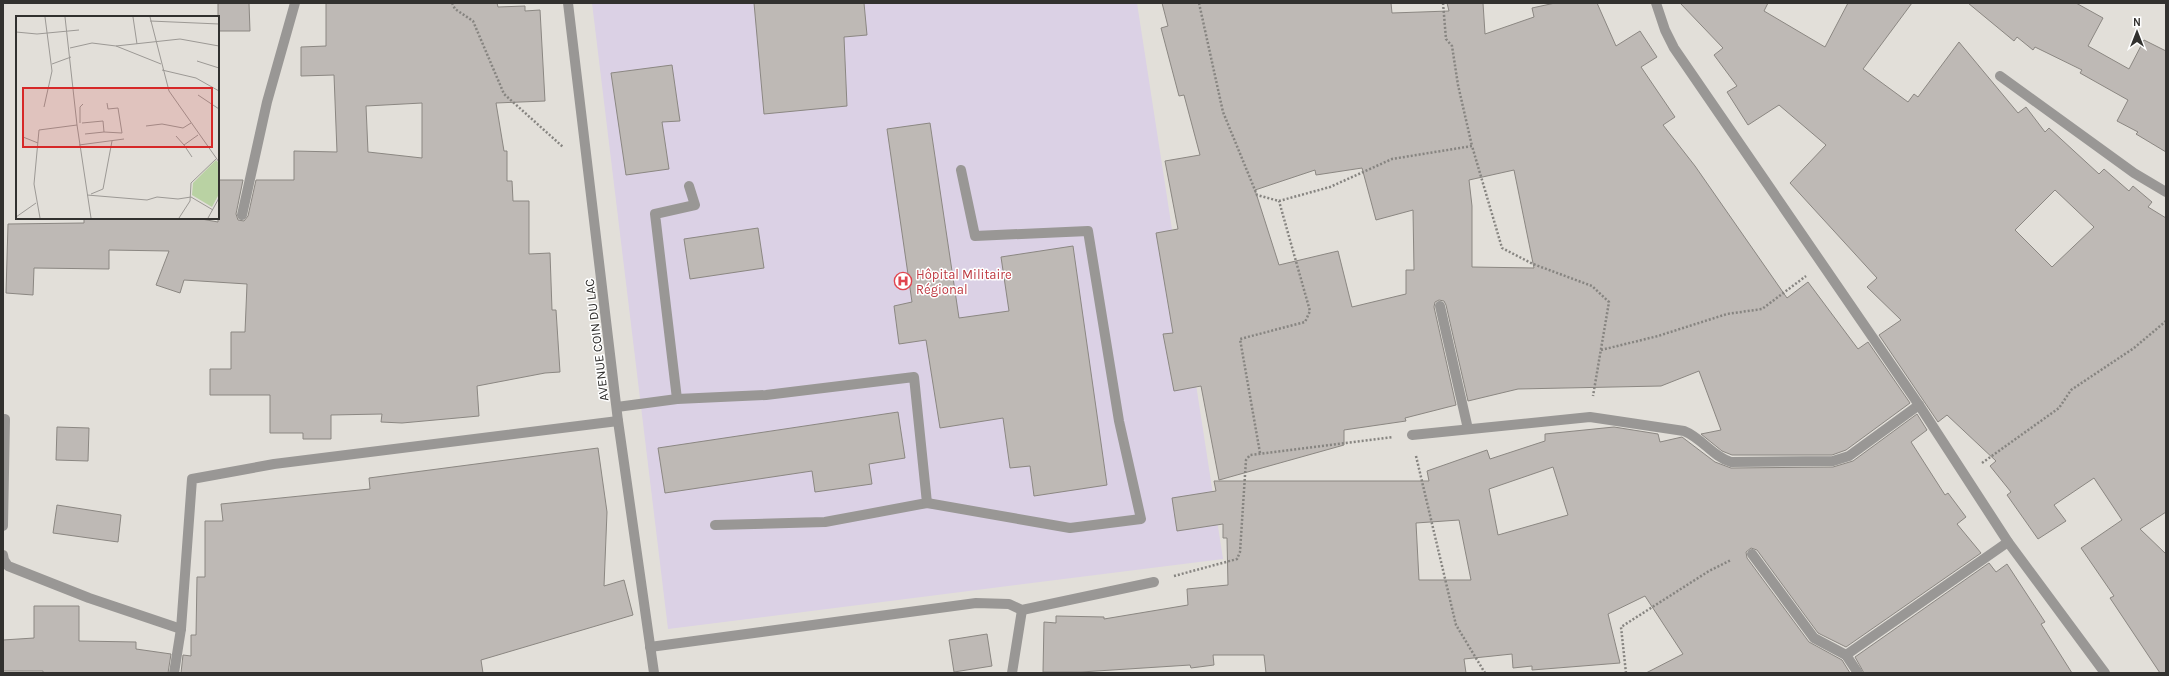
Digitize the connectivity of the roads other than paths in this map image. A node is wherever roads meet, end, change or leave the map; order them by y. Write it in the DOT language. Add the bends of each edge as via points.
graph roads {
  1 [pos="295,3"];
  2 [pos="568,3"];
  3 [pos="1656,3"];
  4 [pos="2000,76"];
  5 [pos="961,170"];
  6 [pos="689,186"];
  7 [pos="2166,192"];
  8 [pos="242,216"];
  9 [pos="1440,306"];
  10 [pos="677,399"];
  11 [pos="1919,405"];
  12 [pos="616,407"];
  13 [pos="5,419"];
  14 [pos="618,421"];
  15 [pos="1468,429"];
  16 [pos="1412,435"];
  17 [pos="927,503"];
  18 [pos="715,525"];
  19 [pos="3,526"];
  20 [pos="2008,542"];
  21 [pos="1752,554"];
  22 [pos="3,555"];
  23 [pos="1154,582"];
  24 [pos="1022,610"];
  25 [pos="181,629"];
  26 [pos="650,647"];
  27 [pos="1846,655"];
  28 [pos="174,673"];
  29 [pos="654,673"];
  30 [pos="1012,673"];
  31 [pos="1858,673"];
  32 [pos="2105,673"];
  1 -- 8 [label="street" via="267,102"];
  2 -- 12 [label="street, AVENUE COIN DU LAC"];
  3 -- 11 [label="street" via="1674,48"];
  4 -- 7 [label="street" via="2134,173"];
  5 -- 17 [label="street" via="975,236 1088,231 1118,421 1141,520 1070,528"];
  6 -- 10 [label="street" via="696,205 655,214"];
  9 -- 15 [label="street"];
  10 -- 12 [label="street"];
  10 -- 17 [label="street" via="766,395 914,378"];
  11 -- 15 [label="street" via="1849,456 1833,461 1731,462 1724,460 1692,434 1684,431 1590,417"];
  11 -- 20 [label="street"];
  12 -- 14 [label="street, AVENUE COIN DU LAC"];
  13 -- 19 [label="street"];
  14 -- 25 [label="street" via="274,464 192,480"];
  14 -- 26 [label="street, AVENUE COIN DU LAC"];
  15 -- 16 [label="street"];
  17 -- 18 [label="street" via="825,522"];
  20 -- 27 [label="street"];
  20 -- 32 [label="street"];
  21 -- 27 [label="street" via="1814,638"];
  22 -- 25 [label="street" via="8,566 89,598"];
  23 -- 24 [label="street"];
  24 -- 26 [label="street" via="1009,604 976,602"];
  24 -- 30 [label="street"];
  25 -- 28 [label="street"];
  26 -- 29 [label="street, AVENUE COIN DU LAC"];
  27 -- 31 [label="street"];
}
